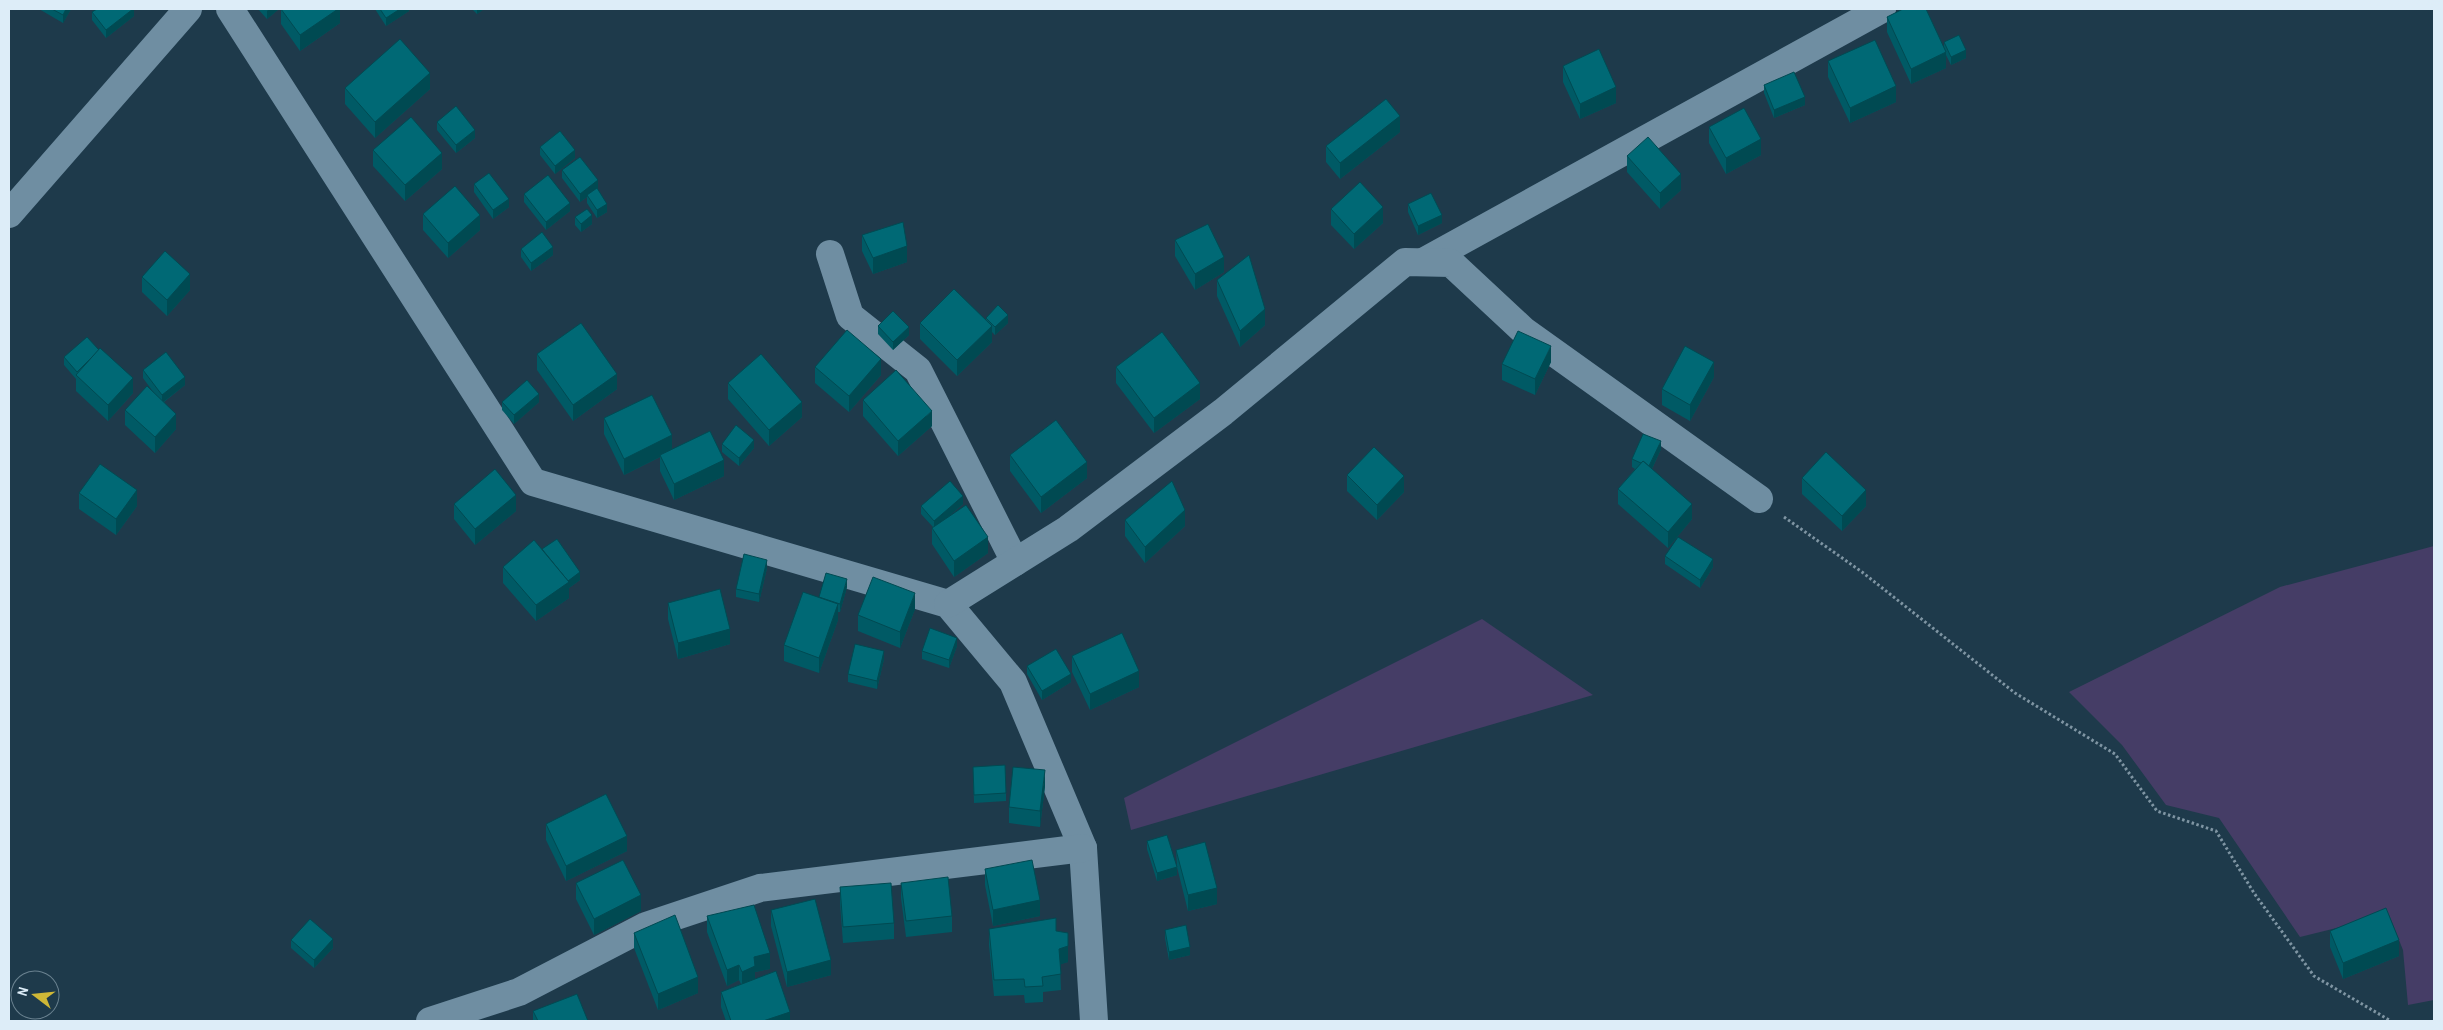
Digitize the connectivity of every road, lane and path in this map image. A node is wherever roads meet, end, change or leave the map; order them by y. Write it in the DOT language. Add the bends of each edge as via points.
graph roads {
  1 [pos="188,9"];
  2 [pos="230,9"];
  3 [pos="1882,9"];
  4 [pos="9,214"];
  5 [pos="830,254"];
  6 [pos="1423,262"];
  7 [pos="1758,499"];
  8 [pos="1015,562"];
  9 [pos="948,604"];
  10 [pos="1083,848"];
  11 [pos="430,1021"];
  12 [pos="1094,1021"];
  13 [pos="2392,1021"];
  1 -- 4 [label="street"];
  2 -- 9 [label="street" via="533,482"];
  3 -- 6 [label="street"];
  5 -- 8 [label="street" via="850,316 918,370"];
  6 -- 7 [label="street" via="1451,263 1524,331"];
  6 -- 8 [label="street" via="1405,262 1223,412 1068,529"];
  7 -- 13 [label="path" via="1862,572 2015,693 2115,754 2157,810 2216,831 2254,893 2314,976"];
  8 -- 9 [label="street"];
  9 -- 10 [label="street" via="1013,682"];
  10 -- 11 [label="street" via="760,888 646,926 519,992"];
  10 -- 12 [label="street"];
}
